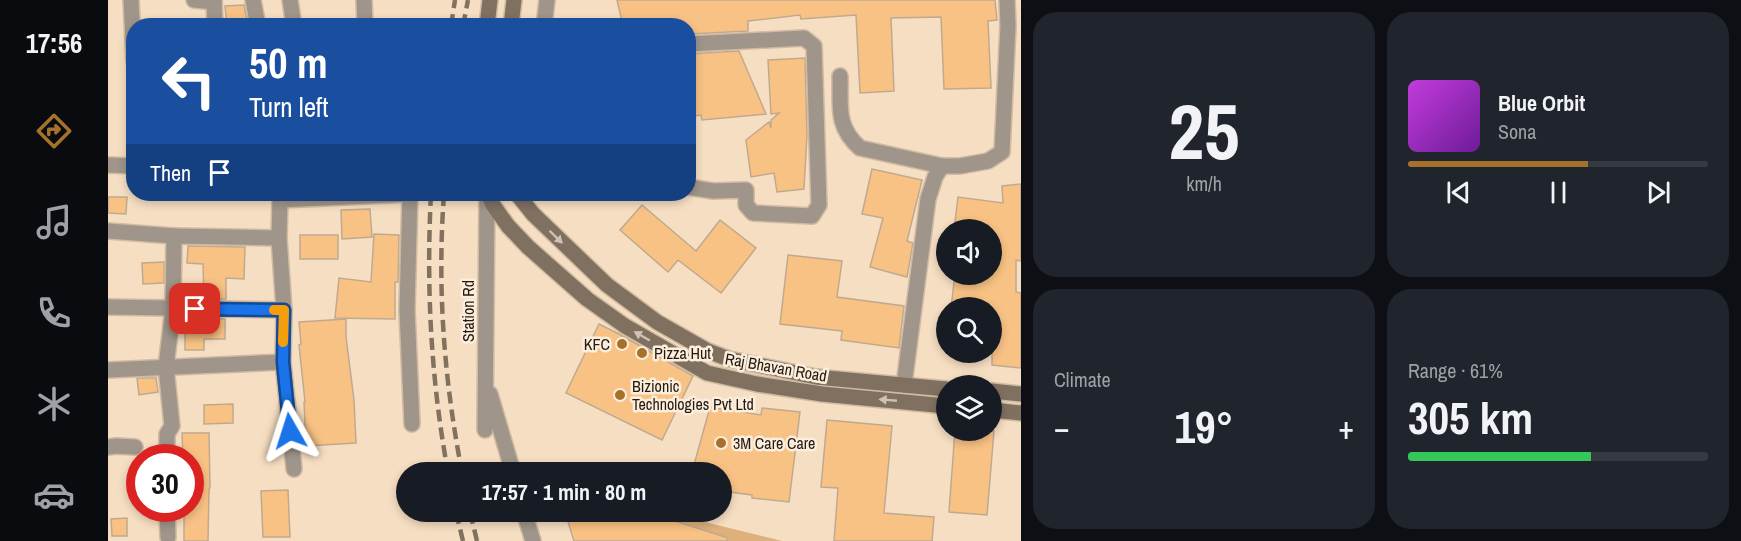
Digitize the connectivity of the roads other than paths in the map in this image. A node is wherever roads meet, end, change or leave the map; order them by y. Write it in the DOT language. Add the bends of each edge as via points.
graph roads {
  1 [pos="131,0"];
  2 [pos="194,0"];
  3 [pos="254,0"];
  4 [pos="290,0"];
  5 [pos="364,0"];
  6 [pos="490,0"];
  7 [pos="514,0"];
  8 [pos="547,0"];
  9 [pos="1007,0"];
  10 [pos="214,1"];
  11 [pos="132,18"];
  12 [pos="215,18"];
  13 [pos="257,18"];
  14 [pos="293,18"];
  15 [pos="365,18"];
  16 [pos="488,18"];
  17 [pos="512,18"];
  18 [pos="545,18"];
  19 [pos="696,44"];
  20 [pos="840,75"];
  21 [pos="108,165"];
  22 [pos="126,166"];
  23 [pos="942,166"];
  24 [pos="696,188"];
  25 [pos="280,201"];
  26 [pos="410,201"];
  27 [pos="487,201"];
  28 [pos="491,201"];
  29 [pos="522,201"];
  30 [pos="108,231"];
  31 [pos="174,236"];
  32 [pos="279,238"];
  33 [pos="108,307"];
  34 [pos="173,308"];
  35 [pos="284,310"];
  36 [pos="283,362"];
  37 [pos="166,367"];
  38 [pos="108,370"];
  39 [pos="485,376"];
  40 [pos="904,385"];
  41 [pos="936,388"];
  42 [pos="1002,392"];
  43 [pos="1021,394"];
  44 [pos="936,405"];
  45 [pos="1002,411"];
  46 [pos="1021,413"];
  47 [pos="411,424"];
  48 [pos="484,430"];
  49 [pos="167,444"];
  50 [pos="108,447"];
  51 [pos="126,447"];
  52 [pos="510,462"];
  53 [pos="294,469"];
  54 [pos="167,522"];
  55 [pos="527,522"];
  56 [pos="168,537"];
  57 [pos="533,541"];
  1 -- 11 [label="street"];
  2 -- 10 [label="street"];
  3 -- 13 [label="street"];
  4 -- 14 [label="street"];
  5 -- 15 [label="street"];
  6 -- 16 [label="main road"];
  7 -- 17 [label="main road"];
  8 -- 18 [label="street"];
  9 -- 23 [label="street" via="1002,152 988,161"];
  10 -- 12 [label="street"];
  19 -- 24 [label="street" via="804,38 814,46 819,205 812,216 753,213 746,205 746,190"];
  20 -- 23 [label="street" via="841,121 860,148"];
  21 -- 22 [label="street"];
  23 -- 40 [label="street" via="928,200"];
  25 -- 32 [label="street"];
  26 -- 47 [label="street" via="407,310"];
  27 -- 39 [label="street, Station Rd"];
  44 -- 28 [label="main road, Raj Bhavan Road, one-way" via="822,394 707,373 625,326 587,299 528,247"];
  29 -- 40 [label="main road, Raj Bhavan Road, one-way" via="607,285 657,322 708,351 729,360 787,372"];
  30 -- 31 [label="street"];
  31 -- 32 [label="street"];
  31 -- 34 [label="street"];
  32 -- 35 [label="street"];
  33 -- 34 [label="street"];
  34 -- 35 [label="street"];
  34 -- 37 [label="street"];
  35 -- 36 [label="street"];
  36 -- 37 [label="street"];
  36 -- 53 [label="street"];
  37 -- 38 [label="street"];
  37 -- 49 [label="street" via="172,426"];
  39 -- 48 [label="street, Station Rd"];
  39 -- 52 [label="street"];
  40 -- 41 [label="main road, Raj Bhavan Road"];
  42 -- 43 [label="main road"];
  45 -- 46 [label="main road"];
  50 -- 51 [label="street"];
  54 -- 56 [label="street"];
  55 -- 57 [label="street"];
}
